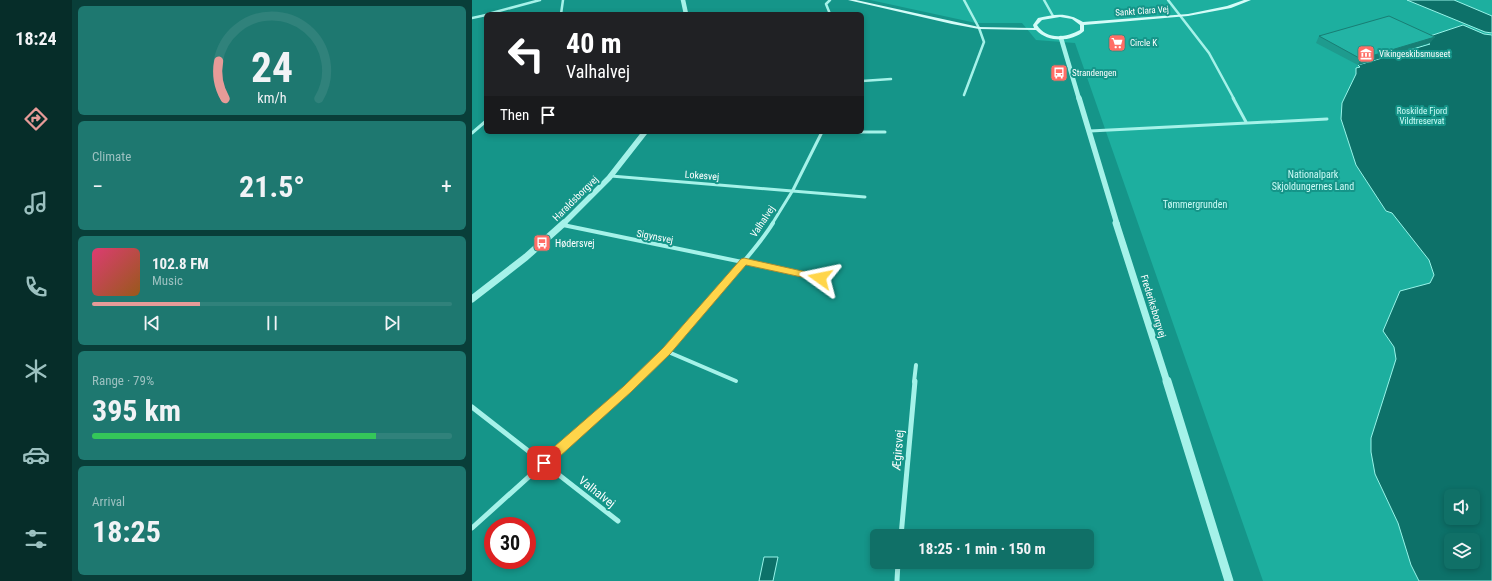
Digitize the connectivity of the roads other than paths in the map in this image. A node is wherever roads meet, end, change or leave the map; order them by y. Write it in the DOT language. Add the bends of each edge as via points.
graph roads {
  1 [pos="540,0"];
  2 [pos="563,0"];
  3 [pos="683,0"];
  4 [pos="830,0"];
  5 [pos="850,0"];
  6 [pos="964,0"];
  7 [pos="1044,0"];
  8 [pos="1168,0"];
  9 [pos="1249,0"];
  10 [pos="495,12"];
  11 [pos="561,12"];
  12 [pos="686,12"];
  13 [pos="829,12"];
  14 [pos="484,15"];
  15 [pos="1053,16"];
  16 [pos="1181,16"];
  17 [pos="472,18"];
  18 [pos="1082,24"];
  19 [pos="979,28"];
  20 [pos="1036,29"];
  21 [pos="1061,38"];
  22 [pos="891,79"];
  23 [pos="864,81"];
  24 [pos="964,95"];
  25 [pos="1327,119"];
  26 [pos="1246,122"];
  27 [pos="484,123"];
  28 [pos="1090,131"];
  29 [pos="864,132"];
  30 [pos="885,132"];
  31 [pos="472,133"];
  32 [pos="643,134"];
  33 [pos="822,134"];
  34 [pos="610,176"];
  35 [pos="793,190"];
  36 [pos="865,197"];
  37 [pos="563,225"];
  38 [pos="744,261"];
  39 [pos="820,278"];
  40 [pos="472,299"];
  41 [pos="666,351"];
  42 [pos="916,365"];
  43 [pos="736,381"];
  44 [pos="472,407"];
  45 [pos="544,463"];
  46 [pos="618,521"];
  47 [pos="472,528"];
  48 [pos="902,529"];
  49 [pos="898,569"];
  50 [pos="897,581"];
  51 [pos="1230,581"];
  1 -- 10 [label="street"];
  2 -- 11 [label="street"];
  3 -- 12 [label="street"];
  4 -- 13 [label="street" via="826,4"];
  5 -- 19 [label="main road"];
  6 -- 19 [label="street"];
  7 -- 15 [label="street"];
  8 -- 16 [label="street"];
  9 -- 16 [label="main road, Sankt Clara Vej" via="1213,11"];
  14 -- 17 [label="street"];
  15 -- 18 [label="main road" via="1073,18"];
  15 -- 20 [label="main road" via="1040,19 1035,26"];
  16 -- 18 [label="main road, Sankt Clara Vej"];
  16 -- 26 [label="street" via="1210,53"];
  18 -- 21 [label="main road" via="1082,31 1079,34"];
  19 -- 20 [label="main road"];
  19 -- 24 [label="street" via="984,42"];
  20 -- 21 [label="main road" via="1046,35"];
  21 -- 28 [label="street, Frederiksborgvej"];
  22 -- 23 [label="street"];
  25 -- 26 [label="street"];
  26 -- 28 [label="street"];
  27 -- 31 [label="street"];
  28 -- 51 [label="street, Frederiksborgvej" via="1116,222"];
  29 -- 30 [label="street, Valhalvej"];
  32 -- 34 [label="street, Haraldsborgvej"];
  33 -- 35 [label="street, Valhalvej"];
  34 -- 35 [label="street, Lokesvej"];
  34 -- 37 [label="street, Haraldsborgvej"];
  35 -- 36 [label="street"];
  35 -- 38 [label="street, Valhalvej" via="772,225"];
  37 -- 38 [label="street, Sigynsvej"];
  37 -- 40 [label="street, Haraldsborgvej" via="505,275"];
  38 -- 39 [label="street"];
  38 -- 41 [label="street, Valhalvej"];
  41 -- 43 [label="street"];
  41 -- 45 [label="street, Valhalvej"];
  42 -- 48 [label="street, Ægirsvej"];
  44 -- 45 [label="street"];
  45 -- 46 [label="street, Valhalvej"];
  45 -- 47 [label="street, Valhalvej"];
  49 -- 50 [label="street"];
}
